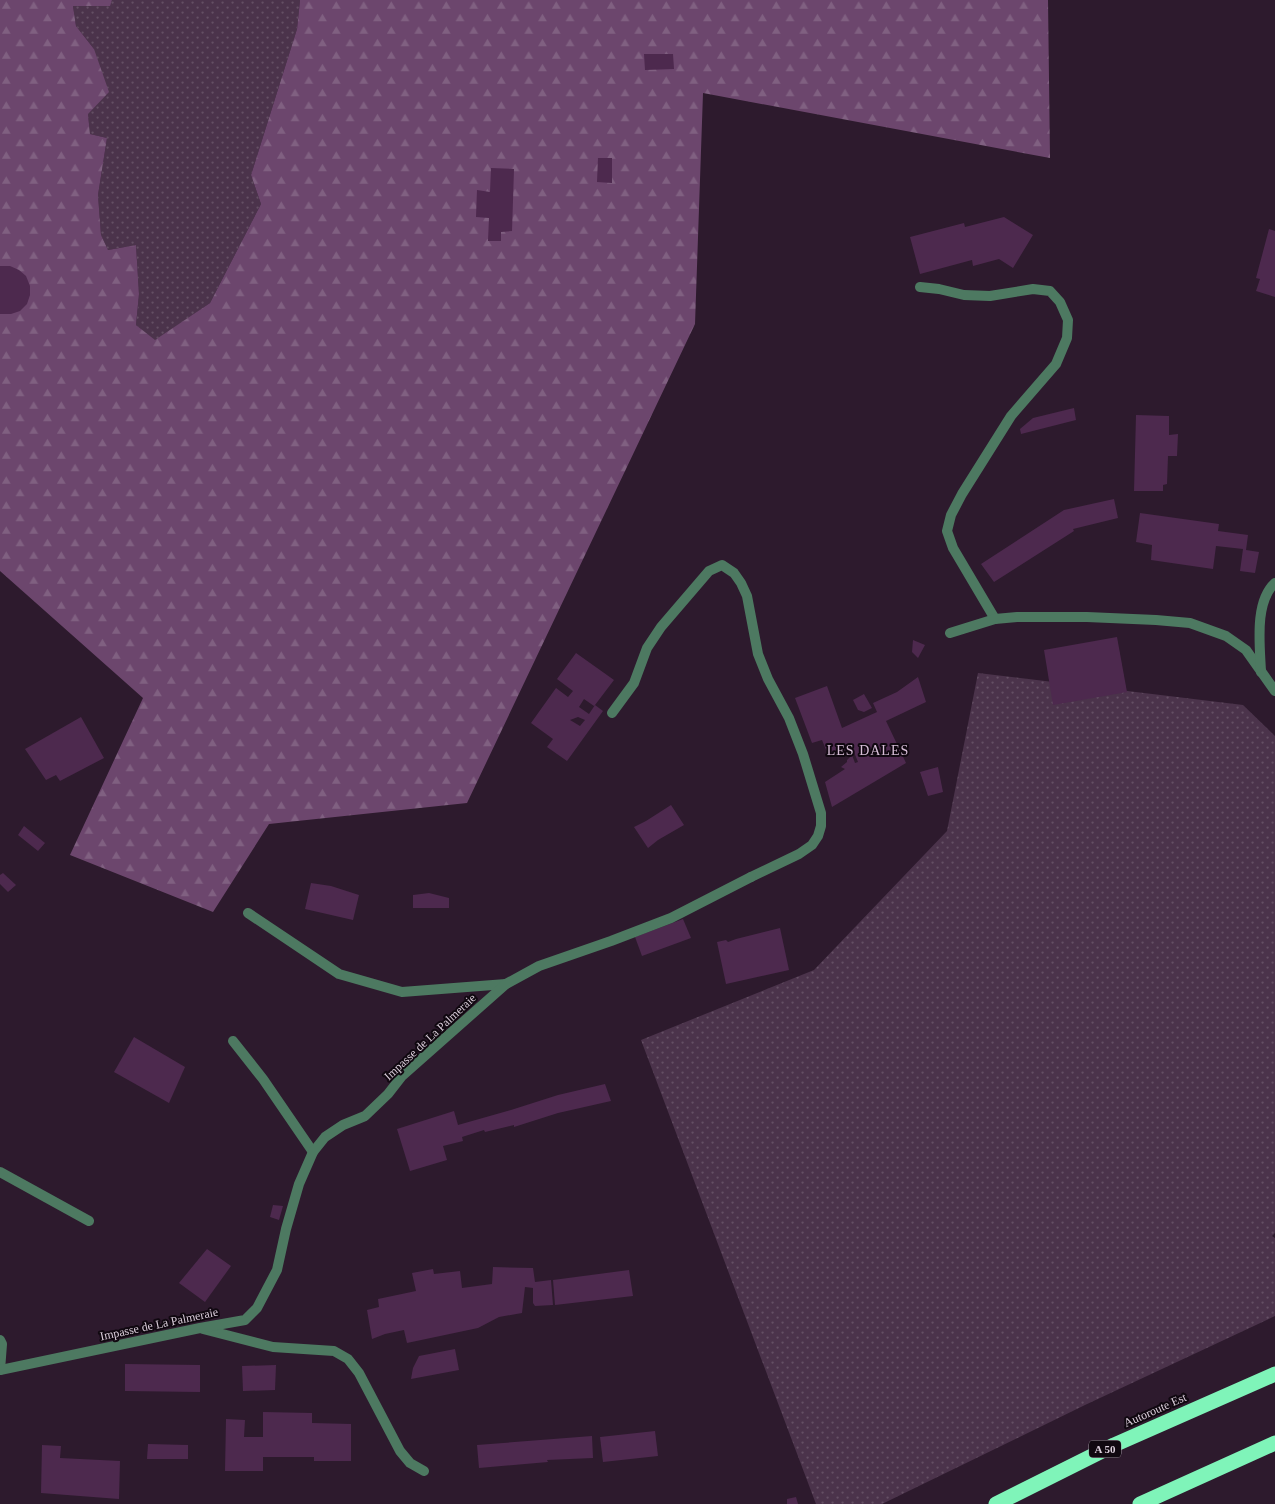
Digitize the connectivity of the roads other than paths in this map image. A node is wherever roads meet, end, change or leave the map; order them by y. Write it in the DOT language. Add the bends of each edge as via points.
graph roads {
  1 [pos="920,287"];
  2 [pos="1275,583"];
  3 [pos="995,619"];
  4 [pos="950,633"];
  5 [pos="1261,673"];
  6 [pos="1275,692"];
  7 [pos="612,713"];
  8 [pos="248,913"];
  9 [pos="506,984"];
  10 [pos="233,1041"];
  11 [pos="313,1152"];
  12 [pos="0,1172"];
  13 [pos="89,1221"];
  14 [pos="200,1328"];
  15 [pos="0,1340"];
  16 [pos="0,1370"];
  17 [pos="1275,1374"];
  18 [pos="1275,1443"];
  19 [pos="424,1471"];
  20 [pos="996,1504"];
  21 [pos="1140,1504"];
  1 -- 3 [label="street" via="990,296 1033,289 1050,291 1060,302 1068,320 1067,338 1056,364 1011,416 962,494 947,531 953,548"];
  2 -- 5 [label="street" via="1270,587 1260,613"];
  3 -- 4 [label="street"];
  3 -- 5 [label="street" via="1087,616 1190,623 1226,636 1246,650"];
  5 -- 6 [label="street"];
  7 -- 9 [label="street, Impasse de La Palmeraie" via="634,683 647,648 661,626 709,571 722,565 734,573 747,596 758,654 803,754 821,813 818,836 799,854 671,918 539,966"];
  8 -- 9 [label="street" via="339,974 402,992"];
  9 -- 11 [label="street, Impasse de La Palmeraie" via="402,1076 365,1116 342,1125 325,1137"];
  10 -- 11 [label="street"];
  11 -- 14 [label="street, Impasse de La Palmeraie" via="299,1184 278,1270 257,1308 245,1320"];
  12 -- 13 [label="street"];
  14 -- 16 [label="street, Impasse de La Palmeraie"];
  14 -- 19 [label="street" via="273,1347 334,1351 348,1359 360,1373 400,1451 410,1463"];
  15 -- 16 [label="street"];
  17 -- 20 [label="highway, Autoroute Est / A 50" via="1114,1445"];
  18 -- 21 [label="highway"];
}
